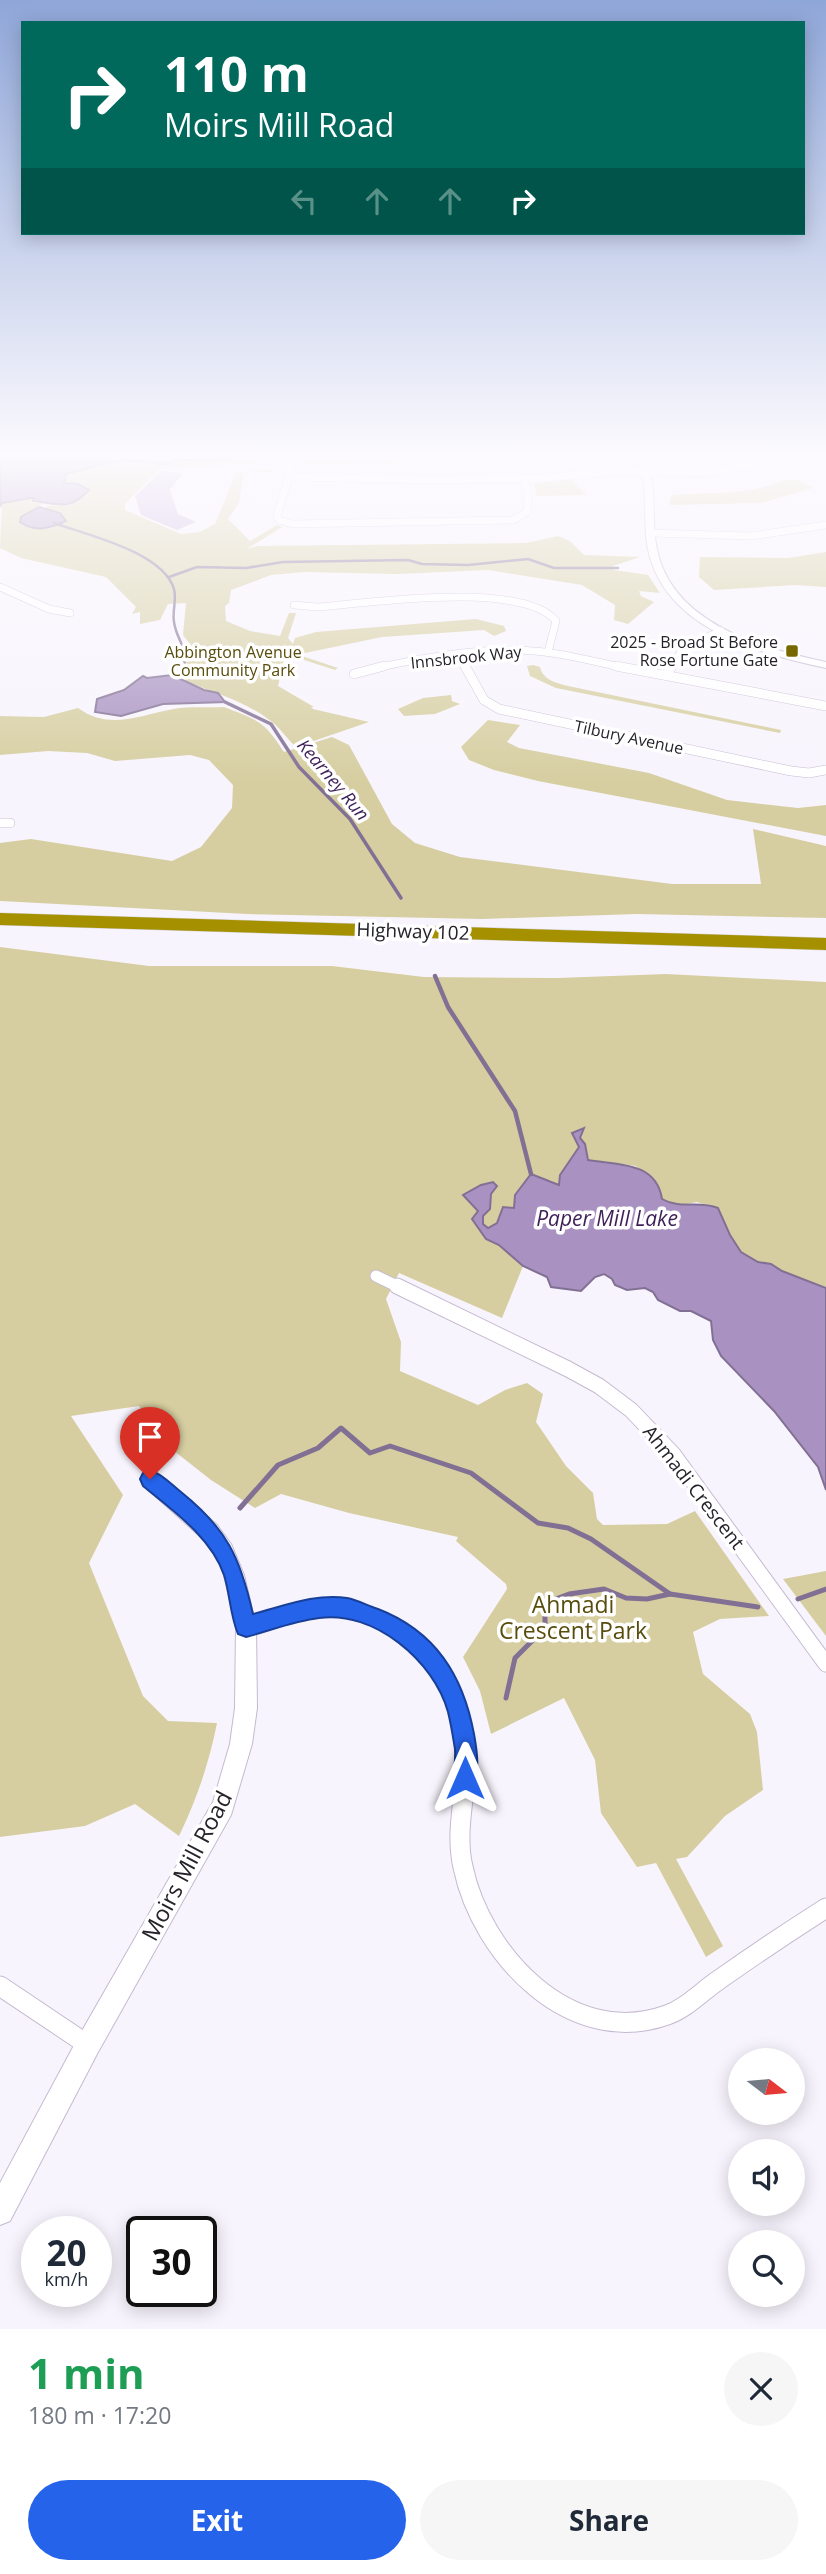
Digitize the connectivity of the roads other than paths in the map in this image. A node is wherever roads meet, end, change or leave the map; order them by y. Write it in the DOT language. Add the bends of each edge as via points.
graph roads {
  1 [pos="658,568"];
  2 [pos="0,587"];
  3 [pos="294,605"];
  4 [pos="70,613"];
  5 [pos="721,631"];
  6 [pos="548,652"];
  7 [pos="459,656"];
  8 [pos="826,666"];
  9 [pos="354,674"];
  10 [pos="667,674"];
  11 [pos="826,706"];
  12 [pos="826,770"];
  13 [pos="0,919"];
  14 [pos="0,931"];
  15 [pos="826,944"];
  16 [pos="826,956"];
  17 [pos="376,1276"];
  18 [pos="150,1479"];
  19 [pos="246,1627"];
  20 [pos="826,1664"];
  21 [pos="826,1908"];
  22 [pos="0,1986"];
  23 [pos="88,2045"];
  24 [pos="0,2211"];
  1 -- 5 [label="street" via="664,583 685,605"];
  2 -- 4 [label="street" via="49,609"];
  3 -- 6 [label="street" via="485,597 552,613 556,621"];
  5 -- 8 [label="street"];
  5 -- 10 [label="street" via="683,648"];
  6 -- 7 [label="street, Innsbrook Way"];
  6 -- 10 [label="street, Innsbrook Way"];
  7 -- 9 [label="street, Innsbrook Way"];
  7 -- 12 [label="street, Tilbury Avenue" via="484,700 499,709 791,771"];
  10 -- 11 [label="street, Innsbrook Way"];
  13 -- 15 [label="highway, Highway 102"];
  14 -- 16 [label="highway, Highway 102"];
  17 -- 20 [label="street, Ahmadi Crescent" via="568,1369 631,1410 673,1454"];
  18 -- 19 [label="street, Moirs Mill Road" via="192,1514 223,1551 234,1575"];
  19 -- 21 [label="street" via="320,1607 349,1609 389,1623 424,1650 450,1687 463,1726 466,1751 459,1838 462,1866 479,1919 511,1965 531,1984 570,2008 628,2022 669,2014"];
  19 -- 23 [label="street, Moirs Mill Road" via="242,1744 223,1807"];
  22 -- 23 [label="street"];
  23 -- 24 [label="street, Moirs Mill Road"];
}
